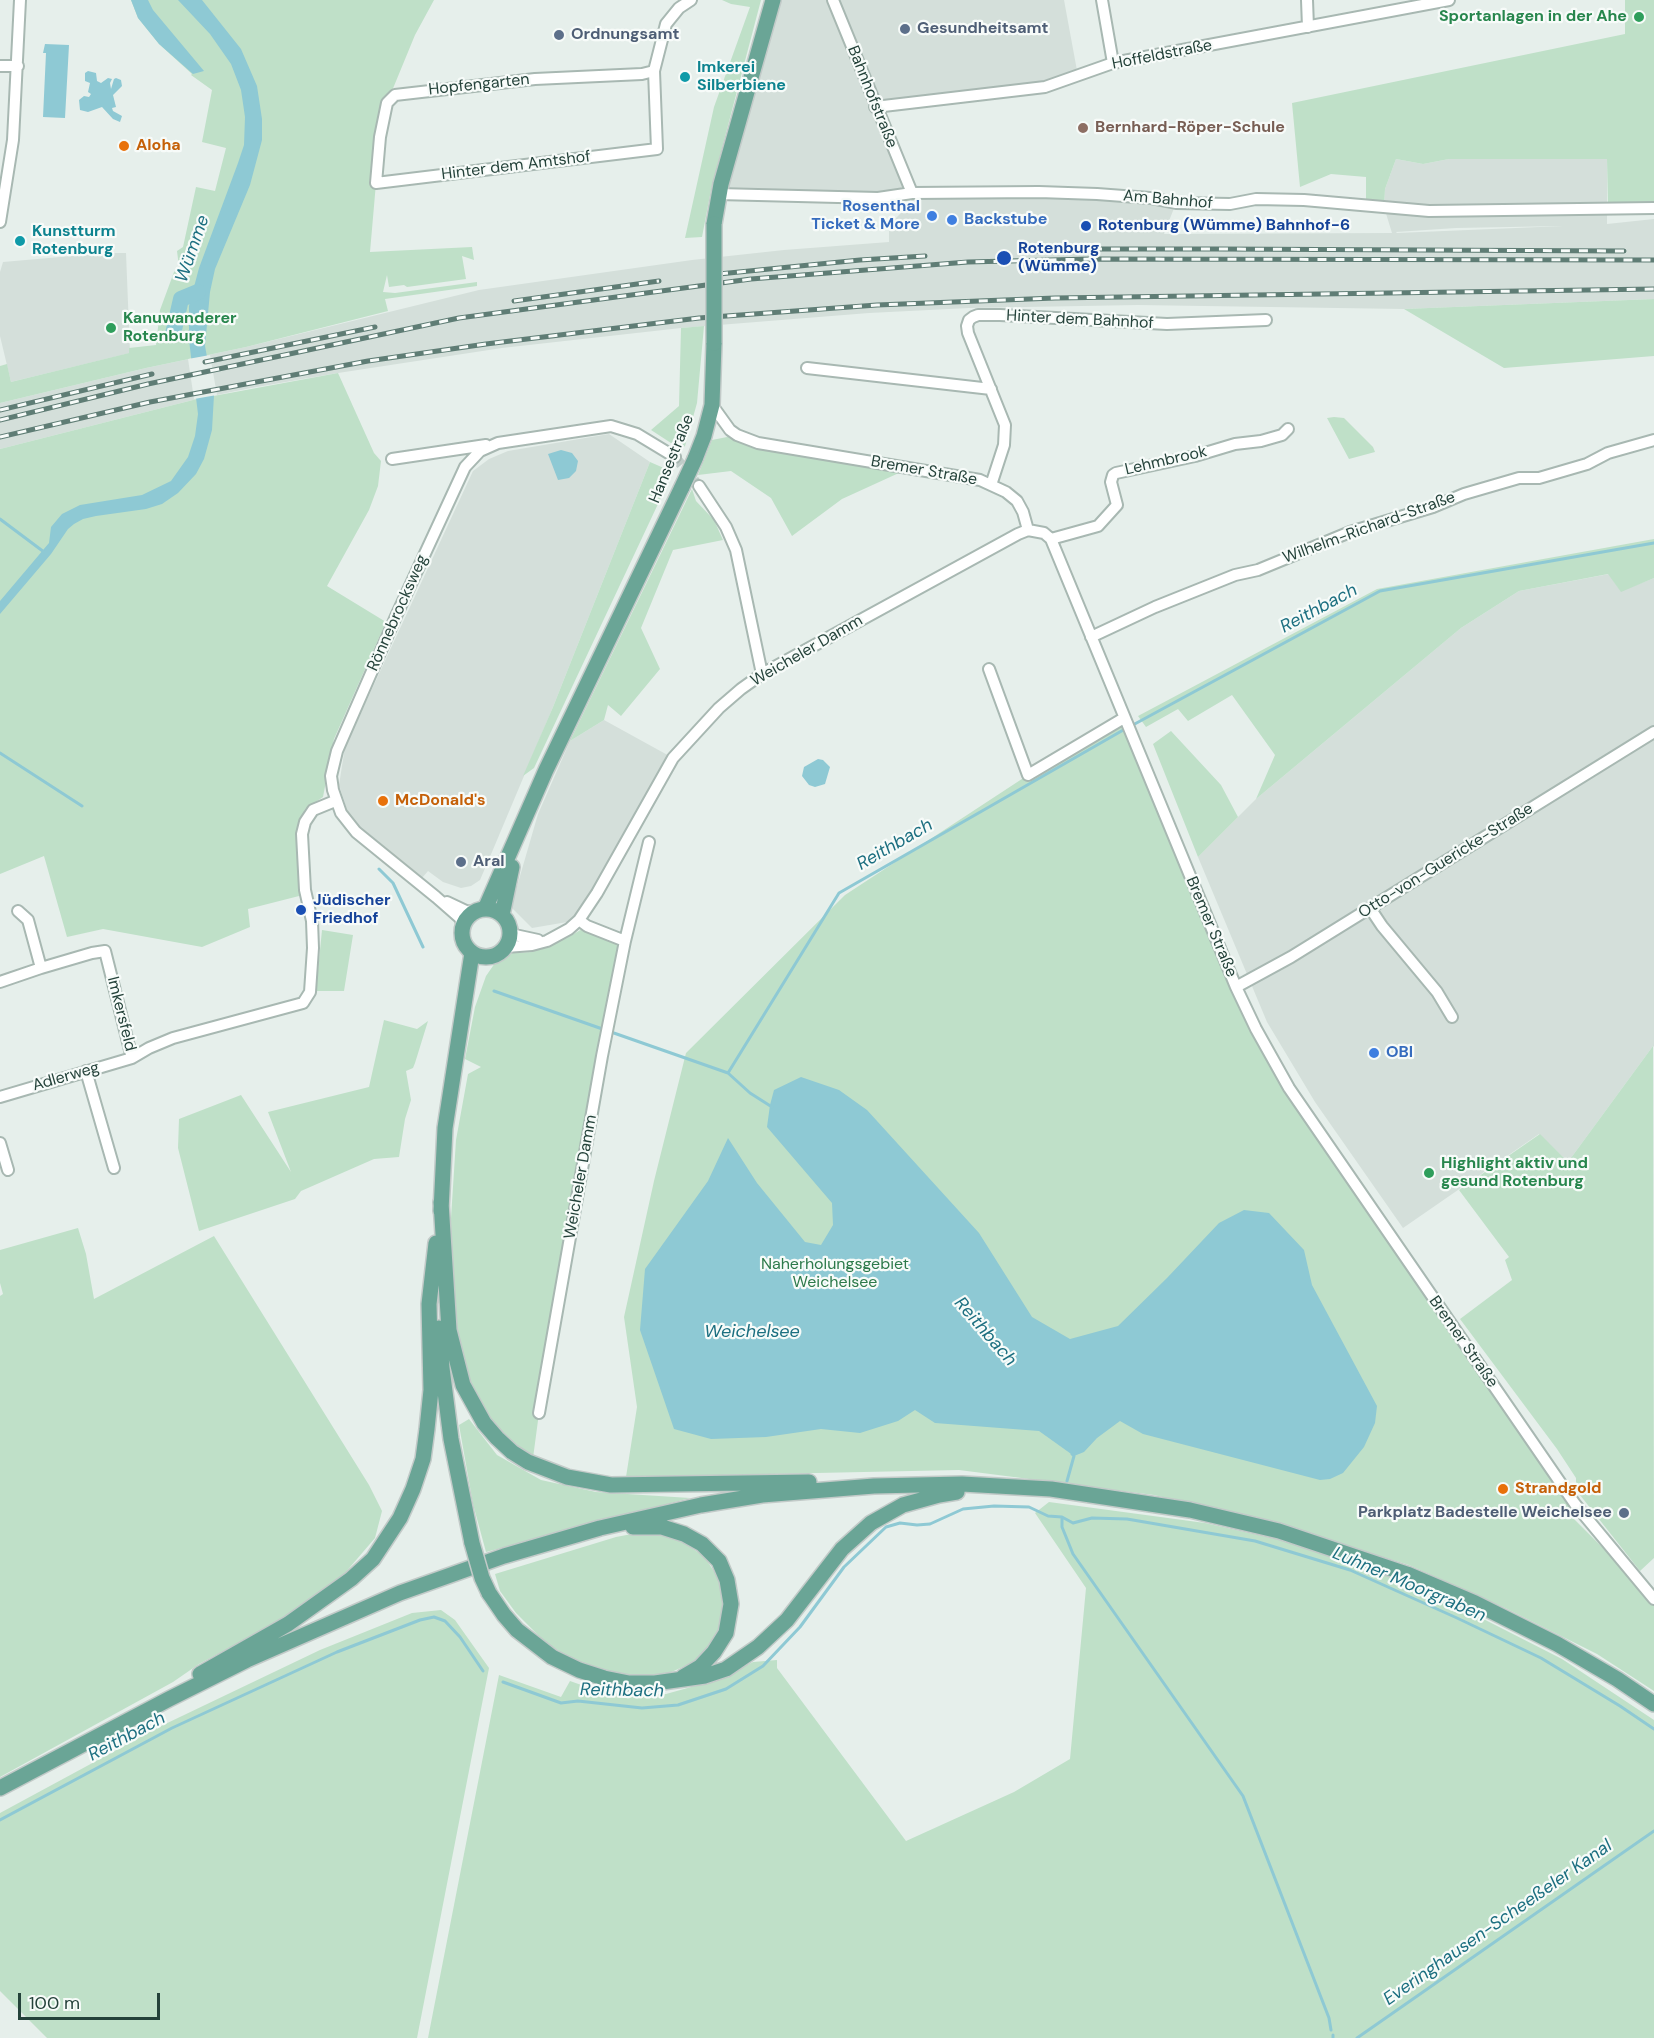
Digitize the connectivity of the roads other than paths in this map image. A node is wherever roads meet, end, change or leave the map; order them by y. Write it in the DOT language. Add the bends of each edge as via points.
graph roads {
  1 [pos="20,0"];
  2 [pos="691,0"];
  3 [pos="773,0"];
  4 [pos="833,0"];
  5 [pos="1102,0"];
  6 [pos="1307,0"];
  7 [pos="1449,0"];
  8 [pos="1308,27"];
  9 [pos="1113,63"];
  10 [pos="0,66"];
  11 [pos="18,66"];
  12 [pos="654,71"];
  13 [pos="875,107"];
  14 [pos="375,183"];
  15 [pos="912,193"];
  16 [pos="718,194"];
  17 [pos="1654,208"];
  18 [pos="0,222"];
  19 [pos="1266,320"];
  20 [pos="807,368"];
  21 [pos="992,389"];
  22 [pos="712,405"];
  23 [pos="1288,429"];
  24 [pos="1654,440"];
  25 [pos="498,443"];
  26 [pos="675,457"];
  27 [pos="392,459"];
  28 [pos="991,485"];
  29 [pos="699,486"];
  30 [pos="1028,530"];
  31 [pos="1051,539"];
  32 [pos="1091,637"];
  33 [pos="988,669"];
  34 [pos="762,674"];
  35 [pos="1125,720"];
  36 [pos="1654,732"];
  37 [pos="335,801"];
  38 [pos="519,834"];
  39 [pos="649,842"];
  40 [pos="436,897"];
  41 [pos="1370,908"];
  42 [pos="479,910"];
  43 [pos="18,911"];
  44 [pos="579,920"];
  45 [pos="506,922"];
  46 [pos="463,925"];
  47 [pos="547,941"];
  48 [pos="625,941"];
  49 [pos="506,947"];
  50 [pos="479,955"];
  51 [pos="41,968"];
  52 [pos="0,982"];
  53 [pos="1236,987"];
  54 [pos="1452,1017"];
  55 [pos="132,1058"];
  56 [pos="86,1071"];
  57 [pos="0,1097"];
  58 [pos="0,1143"];
  59 [pos="114,1168"];
  60 [pos="8,1170"];
  61 [pos="441,1202"];
  62 [pos="539,1413"];
  63 [pos="874,1486"];
  64 [pos="1008,1486"];
  65 [pos="600,1528"];
  66 [pos="1654,1599"];
  67 [pos="680,1680"];
  68 [pos="169,1699"];
  69 [pos="1654,1704"];
  70 [pos="0,1788"];
  1 -- 11 [label="street"];
  2 -- 12 [label="street" via="666,24"];
  3 -- 16 [label="main road, Hansestraße"];
  4 -- 13 [label="street, Bahnhofstraße"];
  5 -- 9 [label="street"];
  6 -- 8 [label="street"];
  7 -- 8 [label="street, Hoffeldstraße"];
  8 -- 9 [label="street, Hoffeldstraße"];
  9 -- 13 [label="street, Hoffeldstraße" via="1045,87"];
  10 -- 11 [label="street"];
  11 -- 18 [label="street" via="13,140"];
  12 -- 14 [label="street, Hopfengarten" via="535,79 395,95 387,103"];
  12 -- 14 [label="street, Hinter dem Amtshof" via="657,149"];
  13 -- 15 [label="street, Bahnhofstraße"];
  15 -- 16 [label="street, Am Bahnhof" via="878,198"];
  15 -- 17 [label="street, Am Bahnhof" via="1097,194 1176,203 1230,204 1256,199 1429,211"];
  16 -- 22 [label="main road, Hansestraße, bridge" via="714,224"];
  19 -- 21 [label="street, Hinter dem Bahnhof" via="1167,324 978,315 969,320 968,333"];
  20 -- 21 [label="street"];
  21 -- 28 [label="street, Hinter dem Bahnhof" via="1006,435"];
  22 -- 28 [label="street, Bremer Straße" via="730,430 759,443 969,477"];
  22 -- 38 [label="main road, Hansestraße, bridge" via="695,459"];
  23 -- 31 [label="street, Lehmbrook" via="1282,435 1261,441 1116,473 1111,482 1117,505 1098,526"];
  24 -- 32 [label="street, Wilhelm-Richard-Straße" via="1608,453 1587,464 1539,478 1518,478 1350,532 1155,607"];
  25 -- 26 [label="street, Rönnebrocksweg" via="611,426 649,439"];
  25 -- 27 [label="street, Rönnebrocksweg"];
  25 -- 37 [label="street, Rönnebrocksweg" via="480,451 465,467 397,614 337,751 331,776"];
  28 -- 30 [label="street, Bremer Straße" via="1017,501"];
  29 -- 34 [label="street" via="726,526 736,550"];
  30 -- 31 [label="street" via="1044,533"];
  30 -- 34 [label="street, Weicheler Damm"];
  31 -- 32 [label="street, Bremer Straße"];
  32 -- 35 [label="street, Bremer Straße"];
  33 -- 35 [label="street" via="1028,776"];
  34 -- 44 [label="street, Weicheler Damm" via="719,708 673,758"];
  35 -- 53 [label="street, Bremer Straße"];
  36 -- 41 [label="street, Otto-von-Guericke-Straße"];
  37 -- 40 [label="street, Rönnebrocksweg" via="356,832"];
  37 -- 55 [label="street, Imkersfeld" via="313,810 302,834 304,890 312,921 313,948 310,992 303,1003 173,1038"];
  38 -- 42 [label="main road, Hansestraße"];
  38 -- 45 [label="main road, Hansestraße"];
  39 -- 48 [label="street, Weicheler Damm"];
  40 -- 42 [label="street, Rönnebrocksweg" via="466,911"];
  40 -- 46 [label="street, Rönnebrocksweg"];
  41 -- 53 [label="street, Otto-von-Guericke-Straße"];
  41 -- 54 [label="street" via="1437,992"];
  42 -- 45 [label="main road" via="496,911"];
  42 -- 46 [label="main road"];
  43 -- 51 [label="street" via="28,920"];
  44 -- 47 [label="street, Weicheler Damm"];
  44 -- 48 [label="street"];
  45 -- 47 [label="street" via="515,935"];
  45 -- 49 [label="main road"];
  46 -- 50 [label="main road" via="463,942"];
  47 -- 49 [label="street, Weicheler Damm"];
  48 -- 62 [label="street, Weicheler Damm"];
  49 -- 50 [label="main road" via="498,954"];
  50 -- 61 [label="main road" via="445,1128"];
  51 -- 52 [label="street, Imkersfeld"];
  51 -- 55 [label="street, Imkersfeld" via="105,951"];
  53 -- 66 [label="street, Bremer Straße" via="1289,1088 1319,1133 1575,1504"];
  55 -- 56 [label="street, Adlerweg"];
  56 -- 57 [label="street, Adlerweg"];
  56 -- 59 [label="street"];
  58 -- 60 [label="street"];
  61 -- 63 [label="main road" via="448,1330 462,1385 484,1423 512,1452 567,1478 611,1485 814,1481"];
  61 -- 67 [label="main road, bridge" via="437,1291 442,1368 458,1480 472,1543 489,1593 517,1630 552,1657 579,1670 629,1683"];
  61 -- 68 [label="main road" via="429,1304 428,1429 414,1489 400,1518 373,1559 351,1579 288,1624 204,1671"];
  63 -- 64 [label="main road"];
  63 -- 65 [label="main road" via="762,1495"];
  64 -- 67 [label="main road" via="939,1495 903,1505 871,1523 842,1549 787,1620 758,1647 726,1669"];
  64 -- 69 [label="main road" via="1190,1510 1279,1531 1361,1557 1475,1603 1557,1644"];
  65 -- 67 [label="main road" via="662,1527 702,1544 719,1561 731,1604 726,1633 700,1667"];
  65 -- 68 [label="main road" via="504,1556 400,1593"];
  68 -- 70 [label="main road"];
}
